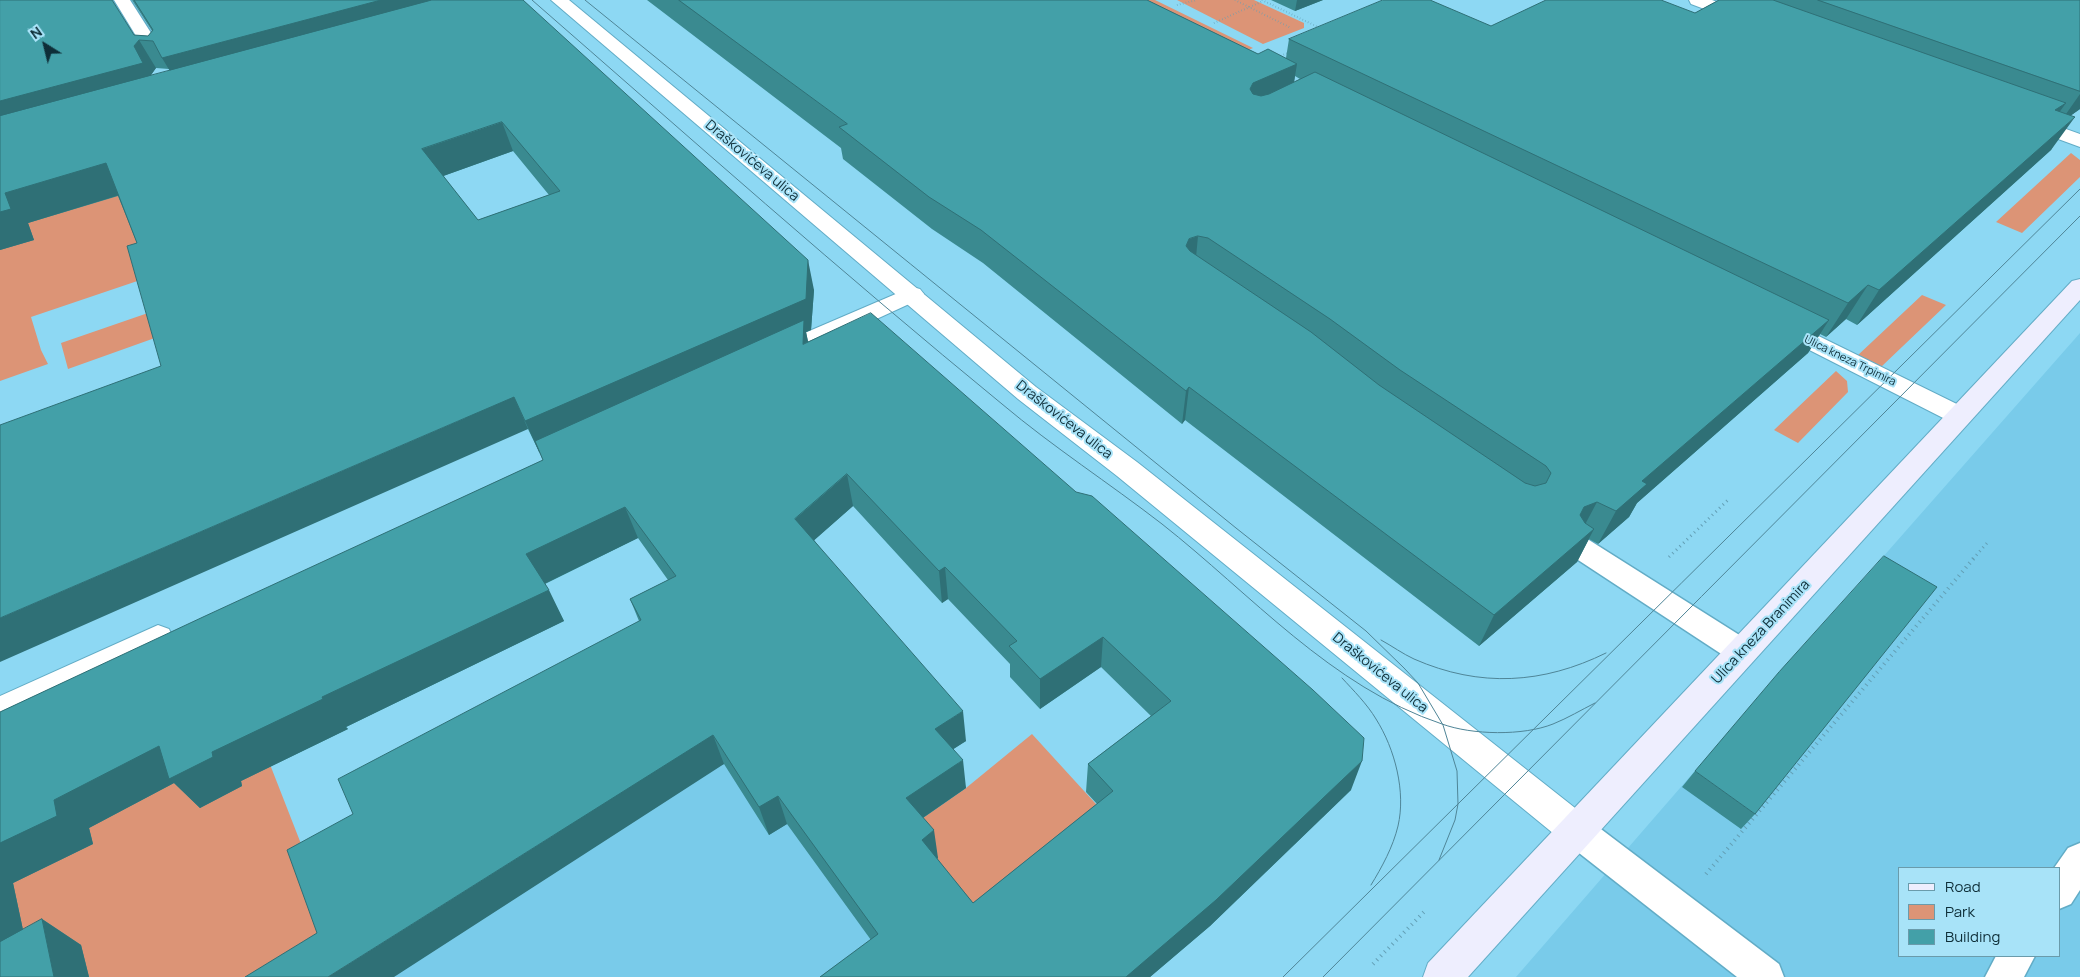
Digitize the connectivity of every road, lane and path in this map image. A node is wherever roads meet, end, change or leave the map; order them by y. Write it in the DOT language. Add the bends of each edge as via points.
graph roads {
  1 [pos="122,0"];
  2 [pos="559,0"];
  3 [pos="1196,0"];
  4 [pos="1235,0"];
  5 [pos="1263,0"];
  6 [pos="1697,0"];
  7 [pos="1177,5"];
  8 [pos="1249,7"];
  9 [pos="1214,23"];
  10 [pos="1762,24"];
  11 [pos="1291,28"];
  12 [pos="1327,33"];
  13 [pos="1296,49"];
  14 [pos="158,58"];
  15 [pos="1274,59"];
  16 [pos="2012,116"];
  17 [pos="2080,141"];
  18 [pos="2080,286"];
  19 [pos="912,294"];
  20 [pos="1761,317"];
  21 [pos="753,366"];
  22 [pos="1960,416"];
  23 [pos="1730,498"];
  24 [pos="1987,543"];
  25 [pos="1579,547"];
  26 [pos="1638,586"];
  27 [pos="182,628"];
  28 [pos="1742,652"];
  29 [pos="0,711"];
  30 [pos="1576,831"];
  31 [pos="2080,859"];
  32 [pos="2060,890"];
  33 [pos="1425,911"];
  34 [pos="1680,911"];
  35 [pos="2016,957"];
  36 [pos="1373,964"];
  37 [pos="1442,977"];
  38 [pos="1766,977"];
  39 [pos="2003,977"];
  1 -- 14 [label="lane"];
  2 -- 19 [label="street, Draškovićeva ulica"];
  3 -- 7 [label="path"];
  4 -- 8 [label="path"];
  5 -- 8 [label="path"];
  5 -- 12 [label="path"];
  6 -- 10 [label="street"];
  8 -- 9 [label="path"];
  8 -- 11 [label="path"];
  13 -- 15 [label="path"];
  16 -- 17 [label="street"];
  18 -- 22 [label="main road, Ulica kneza Branimira"];
  19 -- 21 [label="street"];
  19 -- 30 [label="street, Draškovićeva ulica" via="1027,393 1127,469"];
  20 -- 22 [label="street, Ulica kneza Trpimira"];
  22 -- 28 [label="main road, Ulica kneza Branimira"];
  23 -- 26 [label="path"];
  24 -- 34 [label="path" via="1706,875"];
  25 -- 26 [label="lane"];
  26 -- 28 [label="lane"];
  27 -- 29 [label="street"];
  28 -- 30 [label="main road, Ulica kneza Branimira"];
  30 -- 34 [label="lane"];
  30 -- 37 [label="main road, Ulica kneza Branimira"];
  31 -- 32 [label="lane"];
  33 -- 36 [label="path"];
  34 -- 38 [label="lane"];
  35 -- 39 [label="lane"];
}
